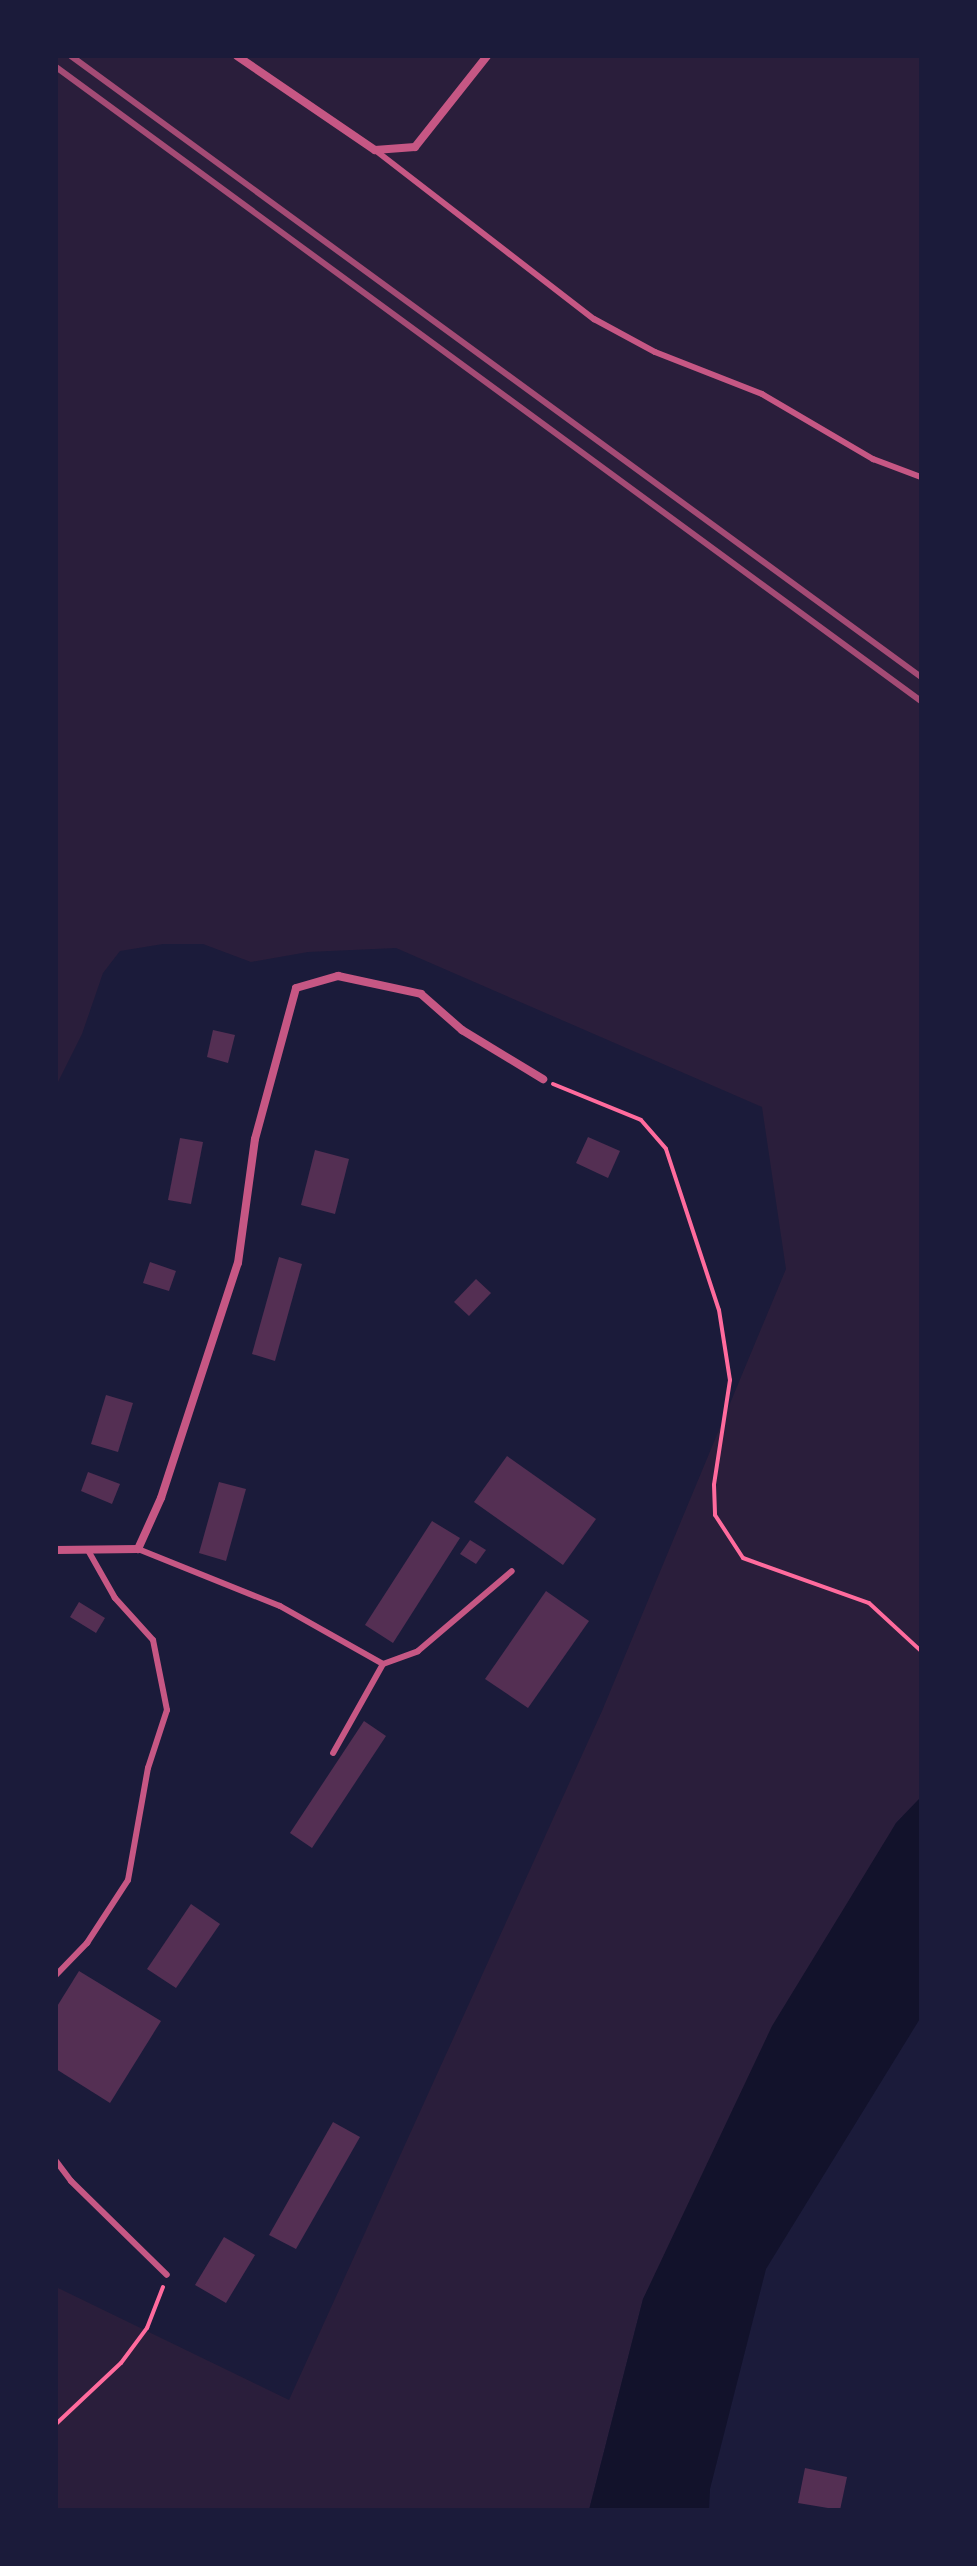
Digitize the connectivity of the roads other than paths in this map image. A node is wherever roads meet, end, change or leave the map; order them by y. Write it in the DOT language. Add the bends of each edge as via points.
graph roads {
  1 [pos="237,56"];
  2 [pos="487,56"];
  3 [pos="375,150"];
  4 [pos="921,477"];
  5 [pos="543,1079"];
  6 [pos="138,1549"];
  7 [pos="56,1550"];
  8 [pos="89,1552"];
  9 [pos="512,1571"];
  10 [pos="383,1664"];
  11 [pos="333,1753"];
  12 [pos="56,1975"];
  13 [pos="56,2161"];
  14 [pos="167,2275"];
  1 -- 3 [label="street"];
  2 -- 3 [label="street" via="415,147"];
  3 -- 4 [label="lane" via="594,319 655,352 762,394 873,459"];
  5 -- 6 [label="street" via="462,1030 421,994 338,976 296,988 255,1139 238,1263 161,1498"];
  6 -- 8 [label="street"];
  6 -- 10 [label="lane" via="280,1606"];
  7 -- 8 [label="street"];
  8 -- 12 [label="lane" via="115,1598 153,1640 167,1710 148,1768 128,1880 87,1943"];
  9 -- 10 [label="lane" via="418,1651"];
  10 -- 11 [label="lane"];
  13 -- 14 [label="lane"];
}
